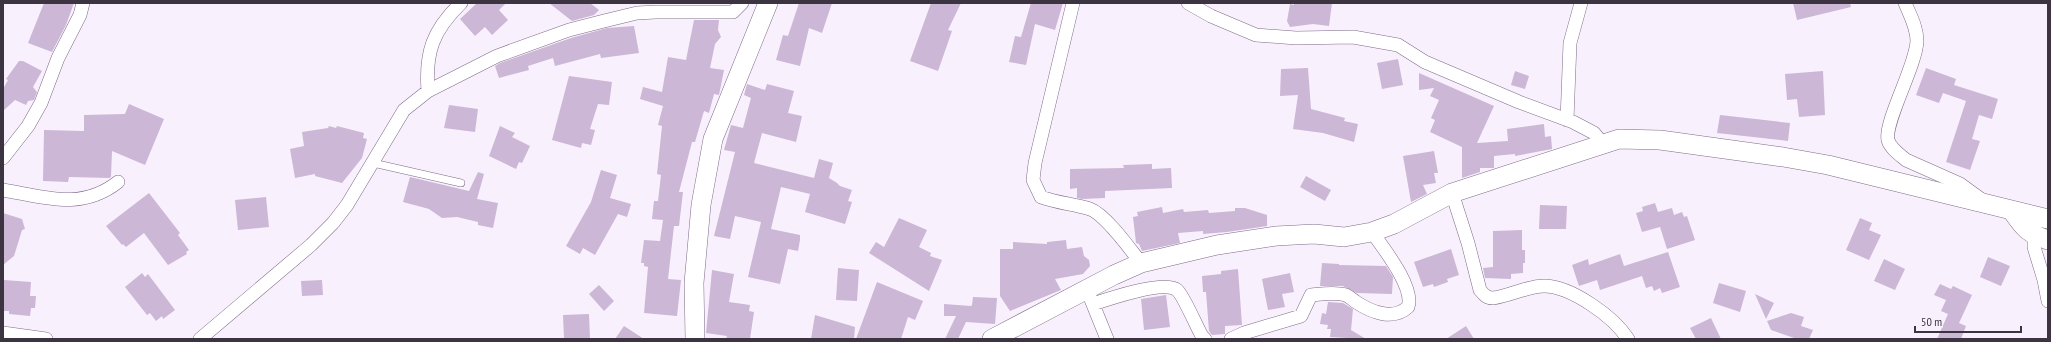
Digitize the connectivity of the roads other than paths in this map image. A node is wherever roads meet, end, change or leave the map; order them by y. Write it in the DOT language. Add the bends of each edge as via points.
graph roads {
  1 [pos="83,3"];
  2 [pos="461,3"];
  3 [pos="742,3"];
  4 [pos="768,3"];
  5 [pos="1073,3"];
  6 [pos="1188,3"];
  7 [pos="1581,3"];
  8 [pos="1905,3"];
  9 [pos="428,91"];
  10 [pos="1567,120"];
  11 [pos="1603,144"];
  12 [pos="3,158"];
  13 [pos="373,163"];
  14 [pos="118,182"];
  15 [pos="461,183"];
  16 [pos="3,190"];
  17 [pos="1452,193"];
  18 [pos="1985,203"];
  19 [pos="2012,211"];
  20 [pos="2048,219"];
  21 [pos="1372,232"];
  22 [pos="2041,238"];
  23 [pos="1141,263"];
  24 [pos="1090,297"];
  25 [pos="2048,301"];
  26 [pos="3,333"];
  27 [pos="46,339"];
  28 [pos="200,339"];
  29 [pos="695,339"];
  30 [pos="992,339"];
  31 [pos="1107,339"];
  32 [pos="1205,339"];
  33 [pos="1231,339"];
  34 [pos="1628,339"];
  1 -- 12 [label="street" via="80,15 58,58 42,103"];
  2 -- 9 [label="street" via="439,27 432,43 427,77"];
  3 -- 9 [label="street" via="733,12 637,13 569,30 497,56"];
  4 -- 29 [label="street" via="713,139 701,205 694,283"];
  5 -- 23 [label="street" via="1034,163 1033,180 1042,197 1058,203 1091,209 1112,227"];
  6 -- 10 [label="street" via="1256,35 1296,38 1353,37 1398,44 1425,62"];
  7 -- 10 [label="street" via="1570,43"];
  8 -- 18 [label="street" via="1916,29 1917,41 1912,64 1888,129 1888,140 1906,160 1960,184"];
  9 -- 13 [label="street" via="404,110"];
  10 -- 11 [label="street" via="1594,133"];
  11 -- 17 [label="street"];
  11 -- 18 [label="street" via="1619,138 1636,138 1742,150 1828,166"];
  13 -- 15 [label="lane"];
  13 -- 28 [label="street" via="347,205 327,228"];
  14 -- 16 [label="street" via="105,192 90,198 71,200"];
  17 -- 21 [label="street" via="1394,224"];
  17 -- 34 [label="street" via="1483,294 1493,298 1538,287 1553,287 1600,309 1614,321"];
  18 -- 19 [label="street"];
  19 -- 20 [label="street"];
  19 -- 22 [label="street" via="2025,229"];
  21 -- 23 [label="street" via="1344,237 1314,234 1276,236 1217,244"];
  21 -- 33 [label="street" via="1390,257 1410,295 1408,307 1403,312 1389,314 1373,311 1346,295 1311,295 1301,316"];
  22 -- 25 [label="street" via="2034,247"];
  23 -- 24 [label="street"];
  24 -- 30 [label="street"];
  24 -- 31 [label="street"];
  24 -- 32 [label="street" via="1127,294 1168,286 1178,291"];
  26 -- 27 [label="street"];
}
